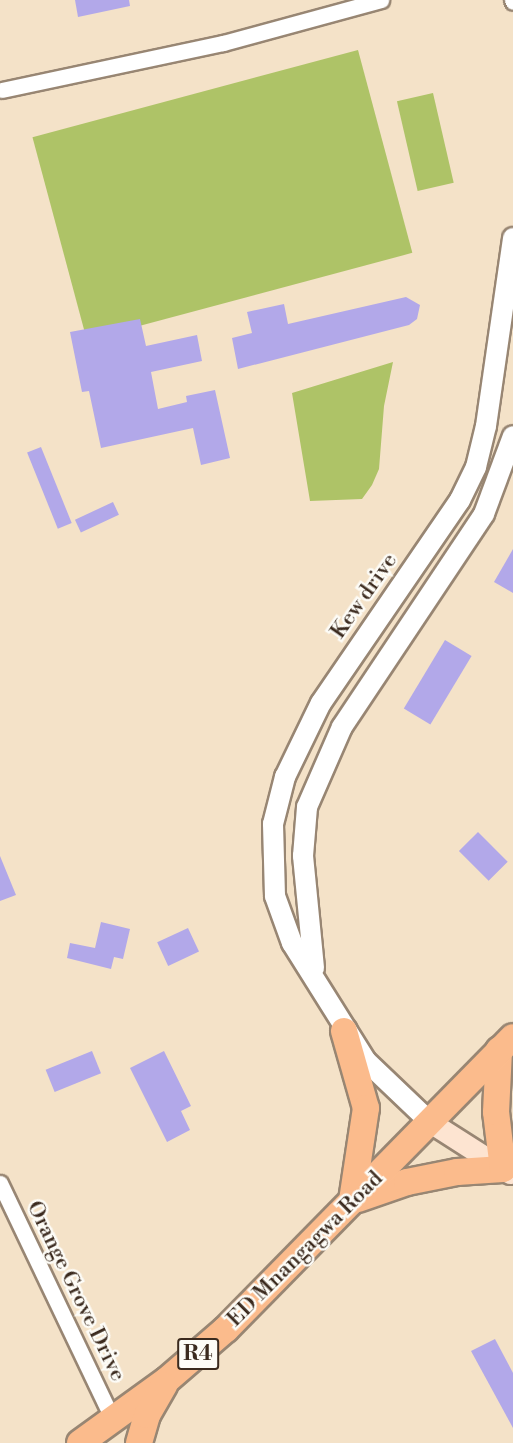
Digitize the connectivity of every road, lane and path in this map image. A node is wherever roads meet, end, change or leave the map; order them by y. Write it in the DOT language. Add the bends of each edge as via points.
graph roads {
  1 [pos="381,0"];
  2 [pos="2,90"];
  3 [pos="513,238"];
  4 [pos="513,436"];
  5 [pos="314,973"];
  6 [pos="344,1030"];
  7 [pos="506,1043"];
  8 [pos="430,1122"];
  9 [pos="508,1172"];
  10 [pos="0,1183"];
  11 [pos="352,1201"];
  12 [pos="167,1380"];
  13 [pos="112,1418"];
  14 [pos="80,1443"];
  15 [pos="139,1443"];
  1 -- 2 [label="street" via="223,43"];
  3 -- 5 [label="street, Kew drive" via="486,426 476,467 460,500 321,703 285,777 273,824 275,896 292,943"];
  4 -- 5 [label="street, Kew drive" via="484,514 342,728 307,807 303,856"];
  5 -- 6 [label="street, Kew drive"];
  6 -- 8 [label="street, Kew drive" via="382,1077"];
  6 -- 11 [label="highway" via="366,1108"];
  7 -- 8 [label="highway, ED Mnangagwa Road / R4"];
  7 -- 9 [label="highway" via="496,1113"];
  8 -- 9 [label="main road"];
  8 -- 11 [label="highway, ED Mnangagwa Road / R4"];
  9 -- 11 [label="highway" via="458,1172 407,1182"];
  10 -- 13 [label="street, Orange Grove Drive"];
  11 -- 12 [label="highway, ED Mnangagwa Road / R4" via="226,1329"];
  12 -- 13 [label="highway, ED Mnangagwa Road / R4"];
  12 -- 15 [label="highway" via="147,1415"];
  13 -- 14 [label="highway, ED Mnangagwa Road / R4"];
}
